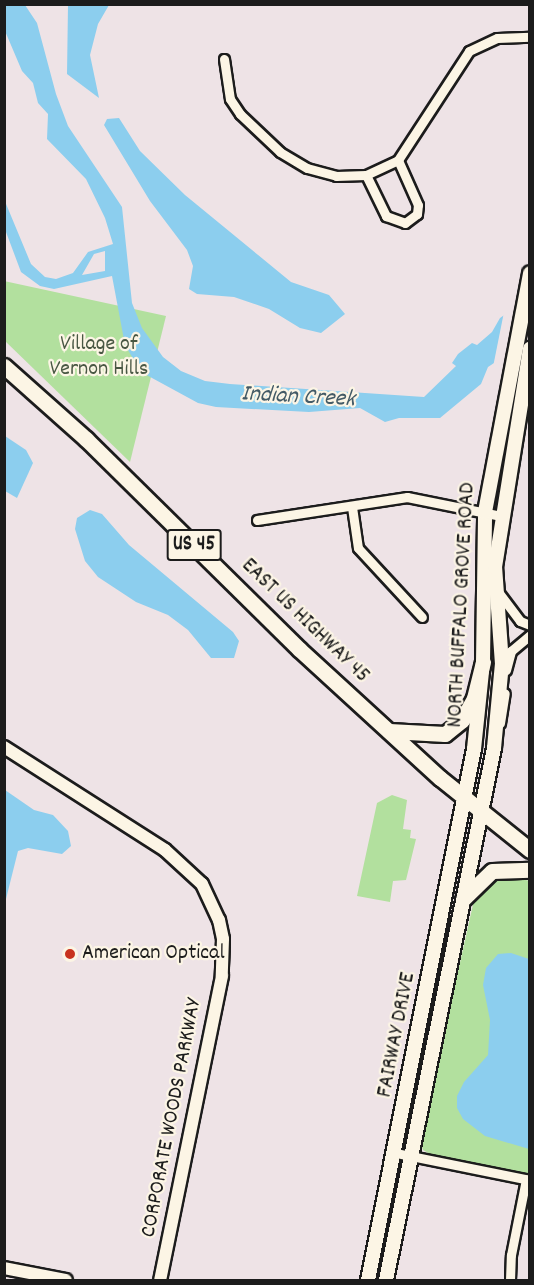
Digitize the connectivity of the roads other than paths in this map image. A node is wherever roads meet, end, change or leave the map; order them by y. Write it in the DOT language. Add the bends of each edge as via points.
graph roads {
  1 [pos="530,37"];
  2 [pos="224,59"];
  3 [pos="398,160"];
  4 [pos="366,175"];
  5 [pos="528,280"];
  6 [pos="528,354"];
  7 [pos="4,366"];
  8 [pos="352,507"];
  9 [pos="485,512"];
  10 [pos="501,516"];
  11 [pos="257,520"];
  12 [pos="496,586"];
  13 [pos="422,617"];
  14 [pos="530,625"];
  15 [pos="530,635"];
  16 [pos="483,662"];
  17 [pos="496,727"];
  18 [pos="388,730"];
  19 [pos="4,747"];
  20 [pos="465,798"];
  21 [pos="482,811"];
  22 [pos="530,850"];
  23 [pos="530,870"];
  24 [pos="463,899"];
  25 [pos="396,1153"];
  26 [pos="411,1156"];
  27 [pos="528,1179"];
  28 [pos="4,1268"];
  29 [pos="66,1281"];
  30 [pos="160,1281"];
  31 [pos="368,1281"];
  32 [pos="386,1281"];
  33 [pos="510,1281"];
  1 -- 3 [label="street" via="497,38 469,51"];
  2 -- 4 [label="street" via="230,99 240,114 280,152 307,168 336,176"];
  3 -- 4 [label="street"];
  3 -- 4 [label="street" via="418,206 417,214 405,223 386,216"];
  5 -- 9 [label="main road, NORTH BUFFALO GROVE ROAD"];
  6 -- 10 [label="main road, NORTH BUFFALO GROVE ROAD"];
  7 -- 18 [label="main road, EAST US HIGHWAY 45 / US 45" via="86,439"];
  8 -- 9 [label="street" via="414,498"];
  8 -- 11 [label="street"];
  8 -- 13 [label="street" via="358,548"];
  9 -- 10 [label="street"];
  9 -- 16 [label="main road, NORTH BUFFALO GROVE ROAD"];
  10 -- 12 [label="main road, NORTH BUFFALO GROVE ROAD"];
  12 -- 14 [label="street" via="505,605 520,621"];
  12 -- 17 [label="main road, NORTH BUFFALO GROVE ROAD" via="502,664"];
  15 -- 17 [label="street" via="511,651 505,709"];
  16 -- 18 [label="main road" via="474,698 462,720 445,734 425,736"];
  16 -- 20 [label="main road, NORTH BUFFALO GROVE ROAD"];
  17 -- 21 [label="main road, NORTH BUFFALO GROVE ROAD"];
  18 -- 20 [label="main road, EAST US HIGHWAY 45 / US 45"];
  19 -- 30 [label="street, CORPORATE WOODS PARKWAY" via="165,850 202,884 219,920 222,976"];
  20 -- 21 [label="main road, EAST US HIGHWAY 45 / US 45"];
  20 -- 25 [label="main road, FAIRWAY DRIVE"];
  21 -- 22 [label="main road, EAST US HIGHWAY 45 / US 45"];
  21 -- 24 [label="main road, FAIRWAY DRIVE"];
  23 -- 24 [label="main road" via="492,871"];
  24 -- 26 [label="main road, FAIRWAY DRIVE"];
  25 -- 26 [label="street"];
  25 -- 31 [label="main road, FAIRWAY DRIVE"];
  26 -- 27 [label="street"];
  26 -- 32 [label="main road, FAIRWAY DRIVE"];
  27 -- 33 [label="street" via="511,1255"];
  28 -- 29 [label="street"];
}
